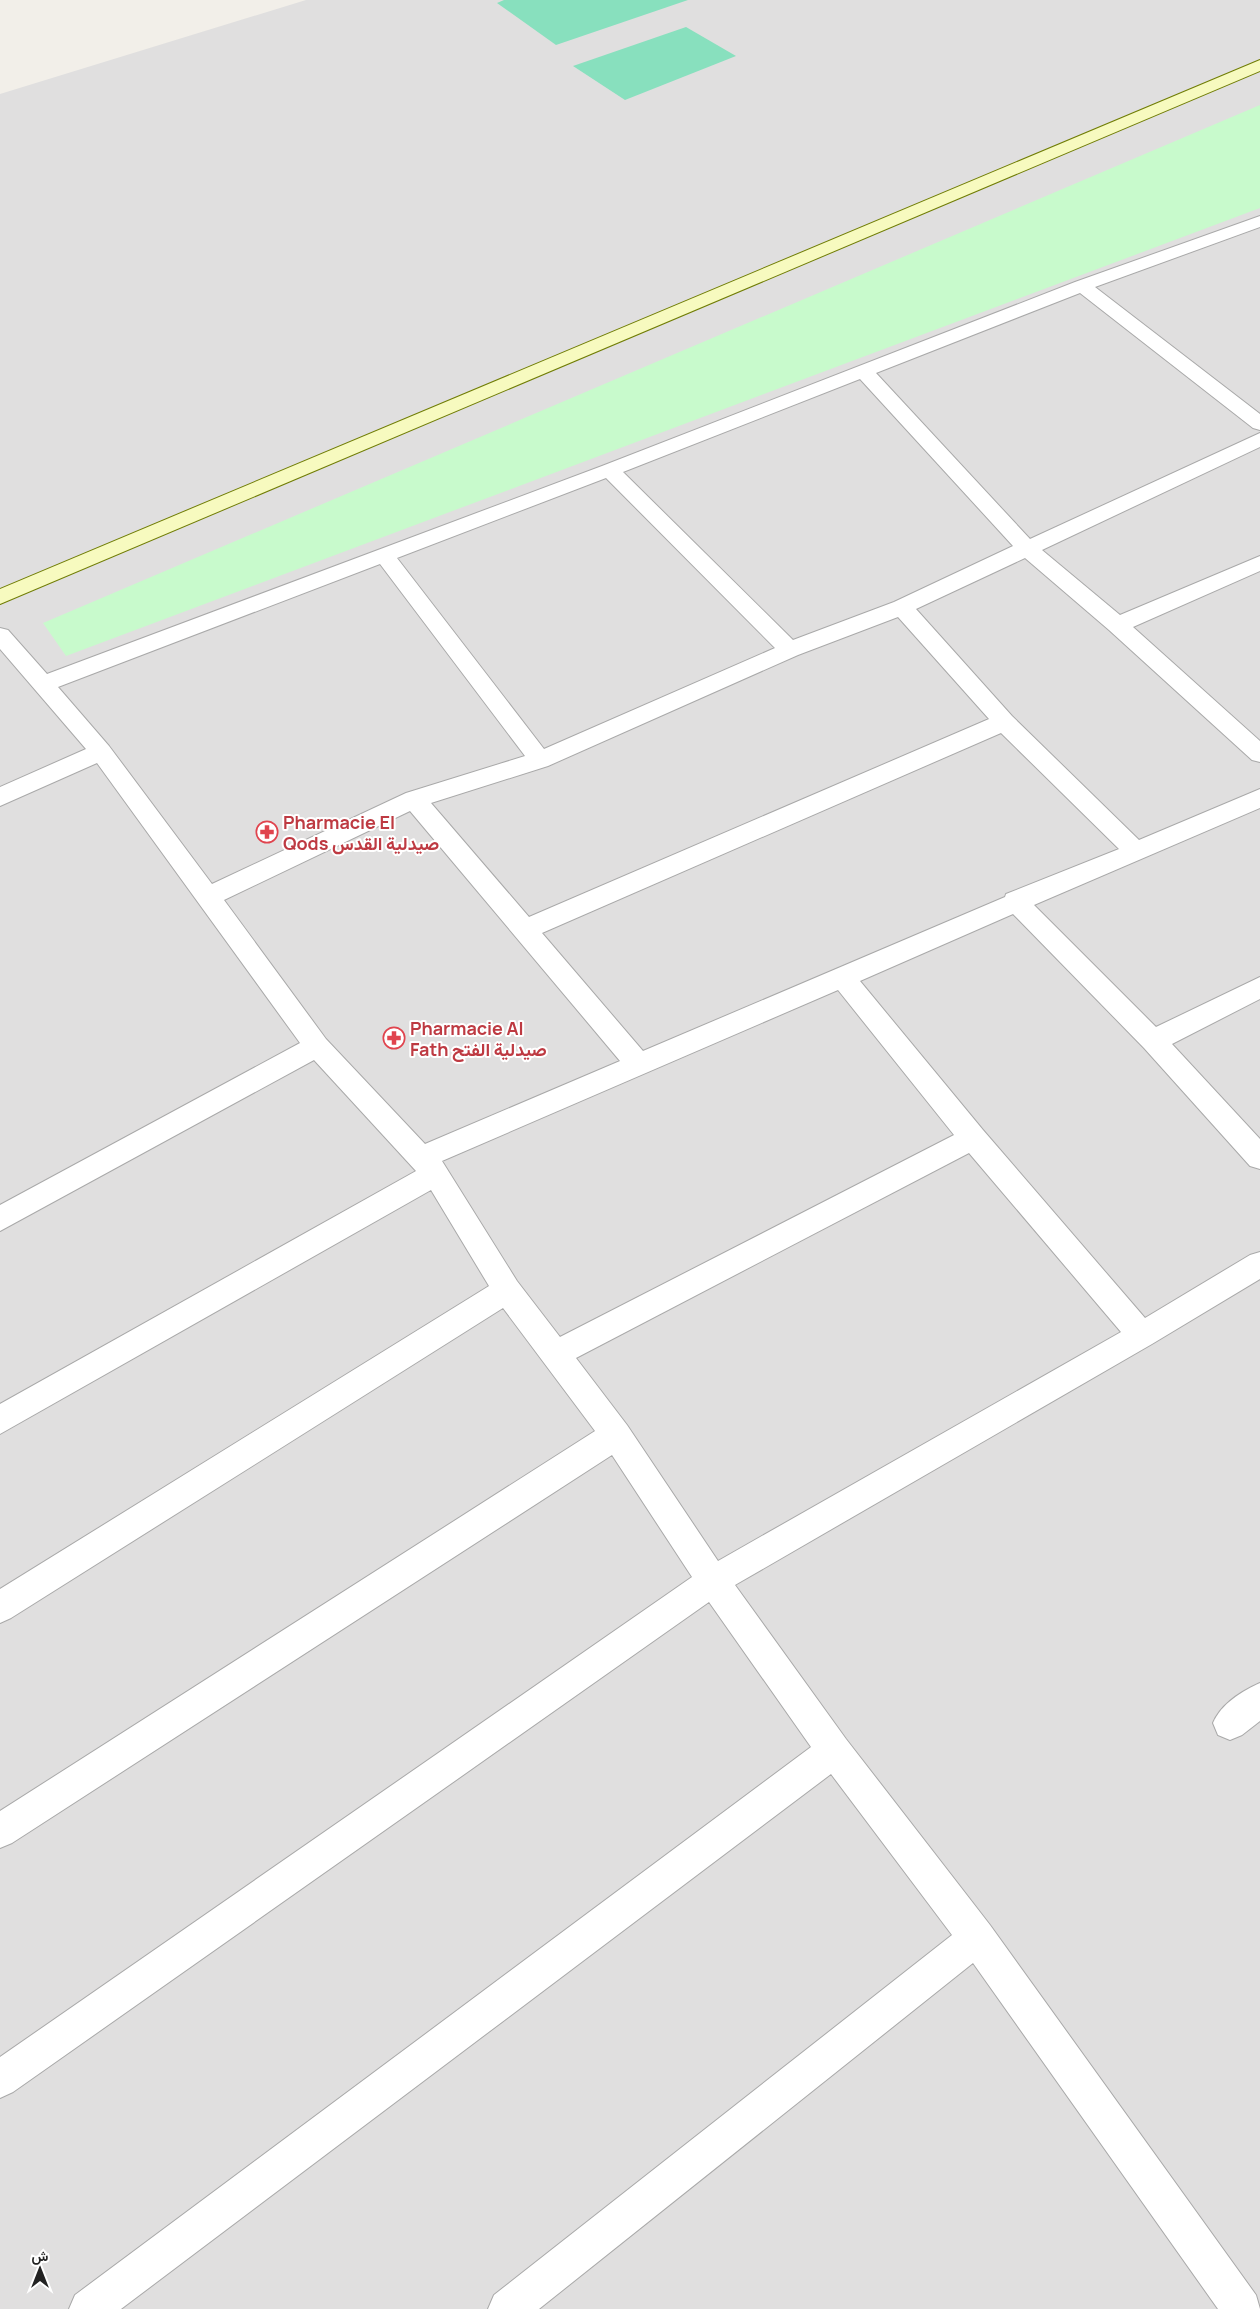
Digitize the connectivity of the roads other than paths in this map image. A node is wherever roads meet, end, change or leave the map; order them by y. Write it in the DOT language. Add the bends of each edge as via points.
graph roads {
  1 [pos="1260,65"];
  2 [pos="1260,222"];
  3 [pos="1082,286"];
  4 [pos="863,371"];
  5 [pos="1260,424"];
  6 [pos="1260,439"];
  7 [pos="609,470"];
  8 [pos="1026,547"];
  9 [pos="384,555"];
  10 [pos="1260,563"];
  11 [pos="0,597"];
  12 [pos="902,606"];
  13 [pos="1118,625"];
  14 [pos="0,635"];
  15 [pos="790,650"];
  16 [pos="43,684"];
  17 [pos="1004,722"];
  18 [pos="101,752"];
  19 [pos="1260,754"];
  20 [pos="540,760"];
  21 [pos="0,797"];
  22 [pos="1260,798"];
  23 [pos="414,799"];
  24 [pos="1135,850"];
  25 [pos="208,897"];
  26 [pos="1015,901"];
  27 [pos="524,930"];
  28 [pos="842,977"];
  29 [pos="1260,987"];
  30 [pos="1153,1041"];
  31 [pos="317,1046"];
  32 [pos="638,1064"];
  33 [pos="973,1138"];
  34 [pos="1260,1158"];
  35 [pos="429,1166"];
  36 [pos="0,1219"];
  37 [pos="1260,1264"];
  38 [pos="507,1290"];
  39 [pos="1142,1336"];
  40 [pos="554,1355"];
  41 [pos="0,1420"];
  42 [pos="616,1435"];
  43 [pos="713,1581"];
  44 [pos="0,1607"];
  45 [pos="1260,1700"];
  46 [pos="1230,1723"];
  47 [pos="834,1751"];
  48 [pos="0,1831"];
  49 [pos="977,1938"];
  50 [pos="0,2078"];
  51 [pos="90,2309"];
  52 [pos="508,2309"];
  53 [pos="1242,2309"];
  1 -- 11 [label="main road"];
  2 -- 3 [label="street"];
  3 -- 4 [label="street"];
  3 -- 5 [label="street"];
  4 -- 7 [label="street"];
  4 -- 8 [label="street"];
  6 -- 8 [label="street"];
  7 -- 9 [label="street"];
  7 -- 15 [label="street"];
  8 -- 12 [label="street"];
  8 -- 13 [label="street"];
  9 -- 16 [label="street"];
  9 -- 20 [label="street"];
  10 -- 13 [label="street"];
  12 -- 15 [label="street"];
  12 -- 17 [label="street"];
  13 -- 19 [label="street"];
  14 -- 16 [label="street"];
  15 -- 20 [label="street"];
  16 -- 18 [label="street"];
  17 -- 24 [label="street"];
  17 -- 27 [label="street"];
  18 -- 21 [label="street"];
  18 -- 25 [label="street"];
  20 -- 23 [label="street"];
  22 -- 24 [label="street"];
  23 -- 25 [label="street"];
  23 -- 27 [label="street"];
  24 -- 26 [label="street"];
  25 -- 31 [label="street"];
  26 -- 28 [label="street"];
  26 -- 30 [label="street"];
  27 -- 32 [label="street"];
  28 -- 32 [label="street"];
  28 -- 33 [label="street"];
  29 -- 30 [label="street"];
  30 -- 34 [label="street"];
  31 -- 35 [label="street"];
  31 -- 36 [label="street"];
  32 -- 35 [label="street"];
  33 -- 39 [label="street"];
  33 -- 40 [label="street"];
  35 -- 38 [label="street"];
  35 -- 41 [label="street"];
  37 -- 39 [label="street"];
  38 -- 40 [label="street"];
  38 -- 44 [label="street"];
  39 -- 43 [label="street"];
  40 -- 42 [label="street"];
  42 -- 43 [label="street"];
  42 -- 48 [label="street"];
  43 -- 47 [label="street"];
  43 -- 50 [label="street"];
  45 -- 46 [label="street"];
  47 -- 49 [label="street"];
  47 -- 51 [label="street"];
  49 -- 52 [label="street"];
  49 -- 53 [label="street"];
}
